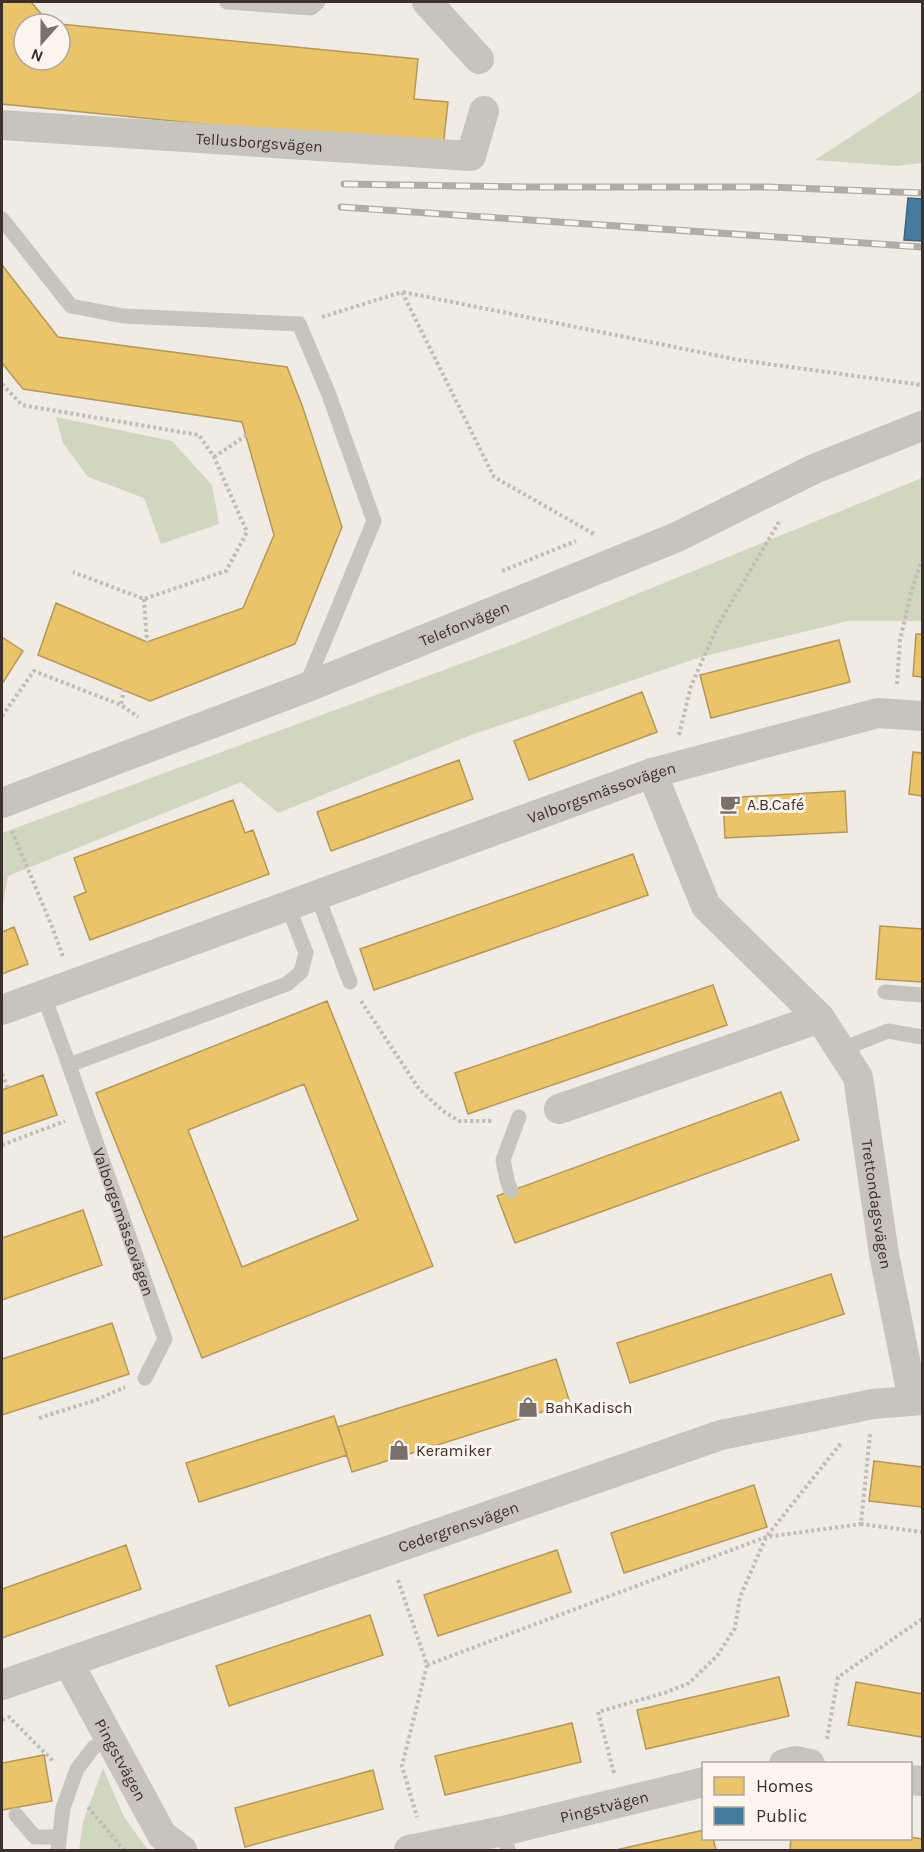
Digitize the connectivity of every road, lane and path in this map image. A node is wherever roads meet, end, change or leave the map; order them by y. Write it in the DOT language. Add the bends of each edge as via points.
graph roads {
  1 [pos="227,2"];
  2 [pos="318,2"];
  3 [pos="427,2"];
  4 [pos="478,59"];
  5 [pos="484,111"];
  6 [pos="2,125"];
  7 [pos="2,219"];
  8 [pos="402,292"];
  9 [pos="299,324"];
  10 [pos="2,384"];
  11 [pos="922,385"];
  12 [pos="922,426"];
  13 [pos="247,435"];
  14 [pos="214,457"];
  15 [pos="779,522"];
  16 [pos="922,560"];
  17 [pos="525,561"];
  18 [pos="73,572"];
  19 [pos="144,599"];
  20 [pos="147,642"];
  21 [pos="305,688"];
  22 [pos="124,690"];
  23 [pos="896,694"];
  24 [pos="120,705"];
  25 [pos="2,716"];
  26 [pos="922,716"];
  27 [pos="138,717"];
  28 [pos="677,742"];
  29 [pos="652,773"];
  30 [pos="5,812"];
  31 [pos="317,895"];
  32 [pos="288,906"];
  33 [pos="64,961"];
  34 [pos="350,982"];
  35 [pos="885,992"];
  36 [pos="43,994"];
  37 [pos="922,995"];
  38 [pos="2,1010"];
  39 [pos="820,1018"];
  40 [pos="922,1037"];
  41 [pos="840,1050"];
  42 [pos="69,1065"];
  43 [pos="2,1074"];
  44 [pos="8,1088"];
  45 [pos="559,1109"];
  46 [pos="62,1111"];
  47 [pos="519,1117"];
  48 [pos="2,1145"];
  49 [pos="511,1191"];
  50 [pos="146,1378"];
  51 [pos="918,1400"];
  52 [pos="873,1404"];
  53 [pos="39,1418"];
  54 [pos="861,1524"];
  55 [pos="922,1532"];
  56 [pos="766,1537"];
  57 [pos="388,1551"];
  58 [pos="922,1619"];
  59 [pos="68,1662"];
  60 [pos="427,1665"];
  61 [pos="2,1685"];
  62 [pos="2,1720"];
  63 [pos="606,1739"];
  64 [pos="94,1747"];
  65 [pos="818,1752"];
  66 [pos="791,1762"];
  67 [pos="702,1783"];
  68 [pos="71,1784"];
  69 [pos="410,1794"];
  70 [pos="16,1815"];
  71 [pos="506,1841"];
  72 [pos="59,1844"];
  73 [pos="124,1851"];
  74 [pos="182,1851"];
  75 [pos="409,1851"];
  1 -- 2 [label="lane" via="311,8"];
  3 -- 4 [label="street"];
  5 -- 6 [label="street, Tellusborgsvägen" via="471,156"];
  7 -- 9 [label="lane" via="71,306 123,316"];
  8 -- 9 [label="path"];
  8 -- 11 [label="path" via="739,360"];
  8 -- 17 [label="path" via="494,477 594,534"];
  9 -- 21 [label="lane" via="374,521"];
  10 -- 14 [label="path" via="22,405 199,435"];
  12 -- 21 [label="street, Telefonvägen" via="814,469 677,537"];
  13 -- 14 [label="path"];
  14 -- 19 [label="path" via="247,532 226,571"];
  15 -- 28 [label="path" via="717,625 691,686"];
  16 -- 23 [label="path" via="900,640"];
  18 -- 19 [label="path"];
  19 -- 20 [label="path"];
  21 -- 30 [label="street, Telefonvägen"];
  22 -- 24 [label="path"];
  24 -- 25 [label="path" via="34,671"];
  24 -- 27 [label="path"];
  26 -- 29 [label="street, Valborgsmässovägen" via="878,713"];
  29 -- 31 [label="street, Valborgsmässovägen"];
  29 -- 39 [label="street, Trettondagsvägen" via="706,906"];
  30 -- 33 [label="path"];
  31 -- 32 [label="street, Valborgsmässovägen"];
  31 -- 34 [label="lane"];
  32 -- 36 [label="street, Valborgsmässovägen"];
  32 -- 42 [label="lane" via="306,953 301,972 286,984"];
  34 -- 47 [label="path" via="419,1089 443,1111 459,1121"];
  35 -- 37 [label="lane"];
  36 -- 38 [label="street, Valborgsmässovägen"];
  36 -- 42 [label="lane, Valborgsmässovägen"];
  39 -- 41 [label="street, Trettondagsvägen"];
  39 -- 45 [label="street"];
  40 -- 41 [label="lane" via="888,1031"];
  41 -- 51 [label="street, Trettondagsvägen" via="858,1077 884,1254"];
  42 -- 50 [label="lane, Valborgsmässovägen" via="165,1340"];
  43 -- 44 [label="path"];
  46 -- 48 [label="path" via="66,1121"];
  47 -- 49 [label="lane" via="503,1160"];
  50 -- 53 [label="path" via="96,1400"];
  51 -- 52 [label="street, Cedergrensvägen"];
  52 -- 54 [label="path"];
  52 -- 56 [label="path"];
  52 -- 57 [label="street, Cedergrensvägen" via="721,1435"];
  54 -- 55 [label="path"];
  54 -- 56 [label="path"];
  56 -- 60 [label="path"];
  56 -- 63 [label="path" via="740,1597 735,1629 717,1656 689,1683 598,1712"];
  57 -- 59 [label="street, Cedergrensvägen"];
  57 -- 60 [label="path"];
  58 -- 65 [label="path" via="838,1677"];
  59 -- 61 [label="street, Cedergrensvägen"];
  59 -- 74 [label="street, Pingstvägen" via="162,1835"];
  60 -- 69 [label="path" via="402,1766"];
  62 -- 68 [label="path" via="9,1717"];
  64 -- 68 [label="lane"];
  65 -- 66 [label="street"];
  67 -- 71 [label="street, Pingstvägen"];
  68 -- 72 [label="lane" via="63,1808"];
  68 -- 73 [label="path"];
  70 -- 72 [label="lane" via="35,1837"];
  71 -- 75 [label="street, Pingstvägen"];
}
